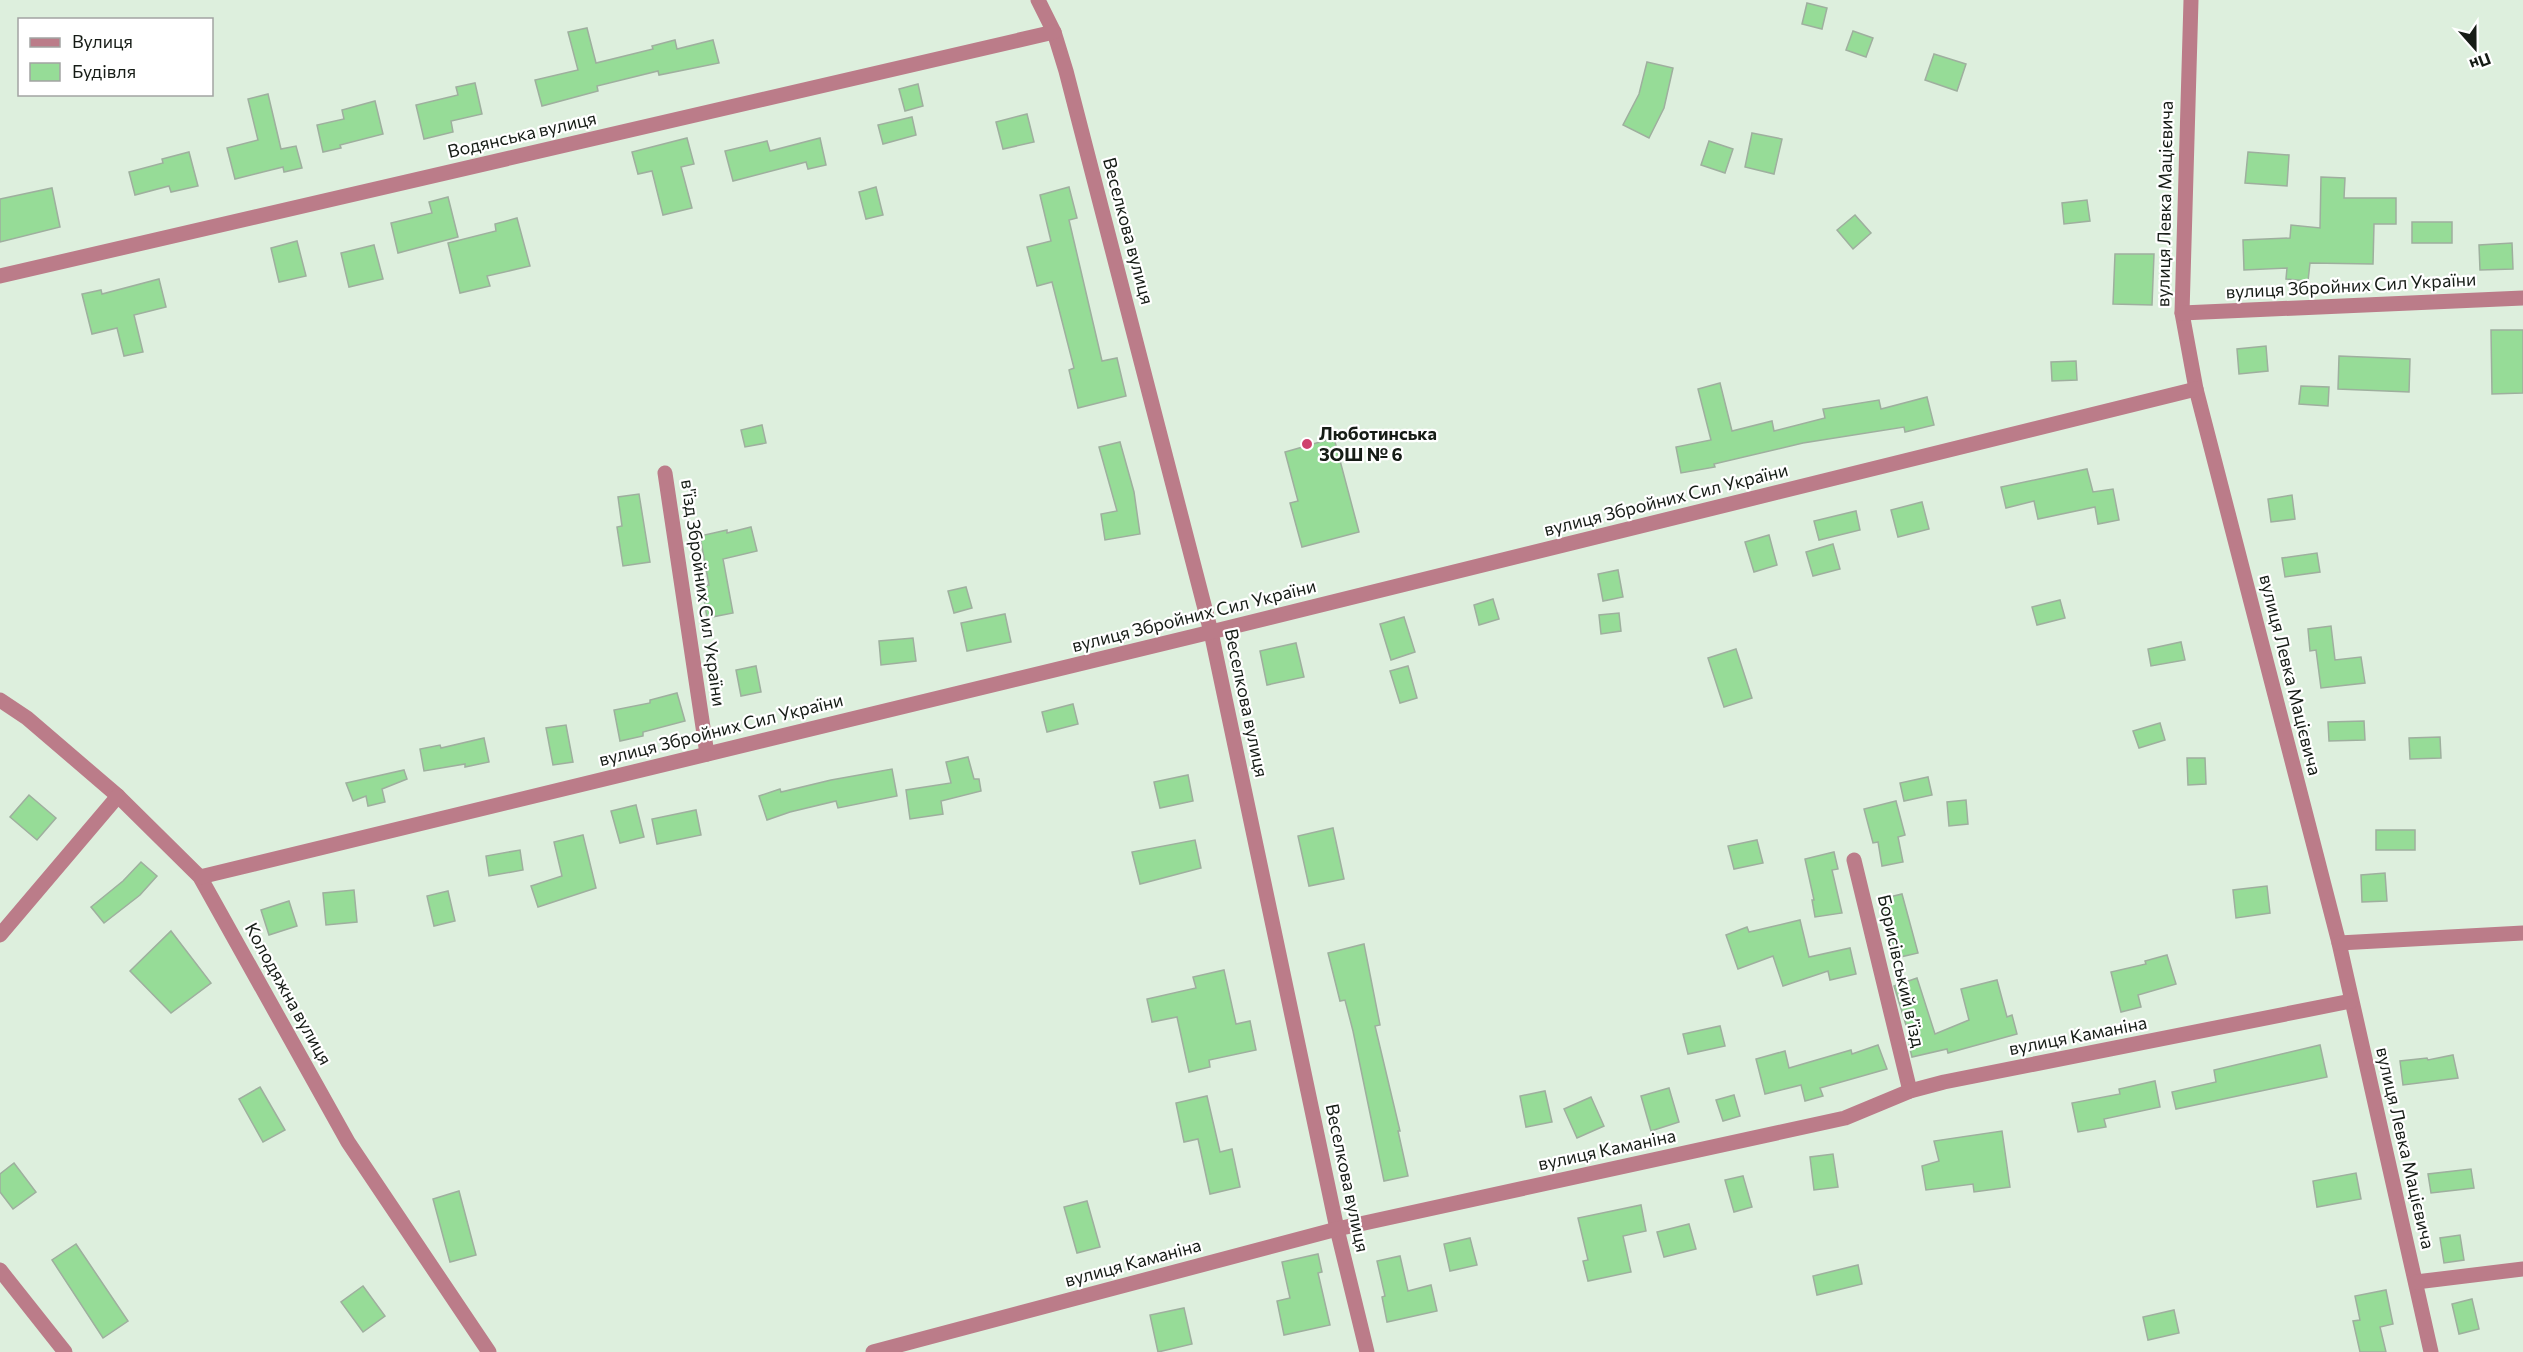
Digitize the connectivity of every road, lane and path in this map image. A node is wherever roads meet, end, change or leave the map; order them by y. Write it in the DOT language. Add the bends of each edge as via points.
graph roads {
  1 [pos="1038,0"];
  2 [pos="2191,0"];
  3 [pos="1054,32"];
  4 [pos="0,276"];
  5 [pos="2523,298"];
  6 [pos="2182,313"];
  7 [pos="2196,389"];
  8 [pos="665,473"];
  9 [pos="1211,632"];
  10 [pos="0,700"];
  11 [pos="707,754"];
  12 [pos="118,796"];
  13 [pos="1854,860"];
  14 [pos="200,877"];
  15 [pos="2523,933"];
  16 [pos="0,935"];
  17 [pos="2339,943"];
  18 [pos="2351,1001"];
  19 [pos="1910,1091"];
  20 [pos="1337,1229"];
  21 [pos="2523,1269"];
  22 [pos="0,1270"];
  23 [pos="2416,1282"];
  24 [pos="65,1352"];
  25 [pos="489,1352"];
  26 [pos="873,1352"];
  27 [pos="1367,1352"];
  28 [pos="2431,1352"];
  1 -- 3 [label="street, Веселкова вулиця"];
  2 -- 6 [label="street, вулиця Левка Мацієвича"];
  3 -- 4 [label="street, Водянська вулиця"];
  3 -- 9 [label="street, Веселкова вулиця"];
  5 -- 6 [label="street, вулиця Збройних Сил України"];
  6 -- 7 [label="street, вулиця Левка Мацієвича"];
  7 -- 9 [label="street, вулиця Збройних Сил України"];
  7 -- 17 [label="street, вулиця Левка Мацієвича"];
  8 -- 11 [label="street, в'їзд Збройних Сил України"];
  9 -- 11 [label="street, вулиця Збройних Сил України"];
  9 -- 20 [label="street, Веселкова вулиця"];
  10 -- 12 [label="street, Колодяжна вулиця" via="27,718"];
  11 -- 14 [label="street, вулиця Збройних Сил України"];
  12 -- 14 [label="street, Колодяжна вулиця"];
  12 -- 16 [label="street"];
  13 -- 19 [label="street, Борисівський в’їзд"];
  14 -- 25 [label="street, Колодяжна вулиця" via="348,1142"];
  15 -- 17 [label="street"];
  17 -- 18 [label="street, вулиця Левка Мацієвича"];
  18 -- 19 [label="street, вулиця Каманіна"];
  18 -- 23 [label="street, вулиця Левка Мацієвича"];
  19 -- 20 [label="street, вулиця Каманіна" via="1845,1118"];
  20 -- 26 [label="street, вулиця Каманіна"];
  20 -- 27 [label="street, Веселкова вулиця"];
  21 -- 23 [label="street"];
  22 -- 24 [label="street"];
  23 -- 28 [label="street, вулиця Левка Мацієвича"];
}
